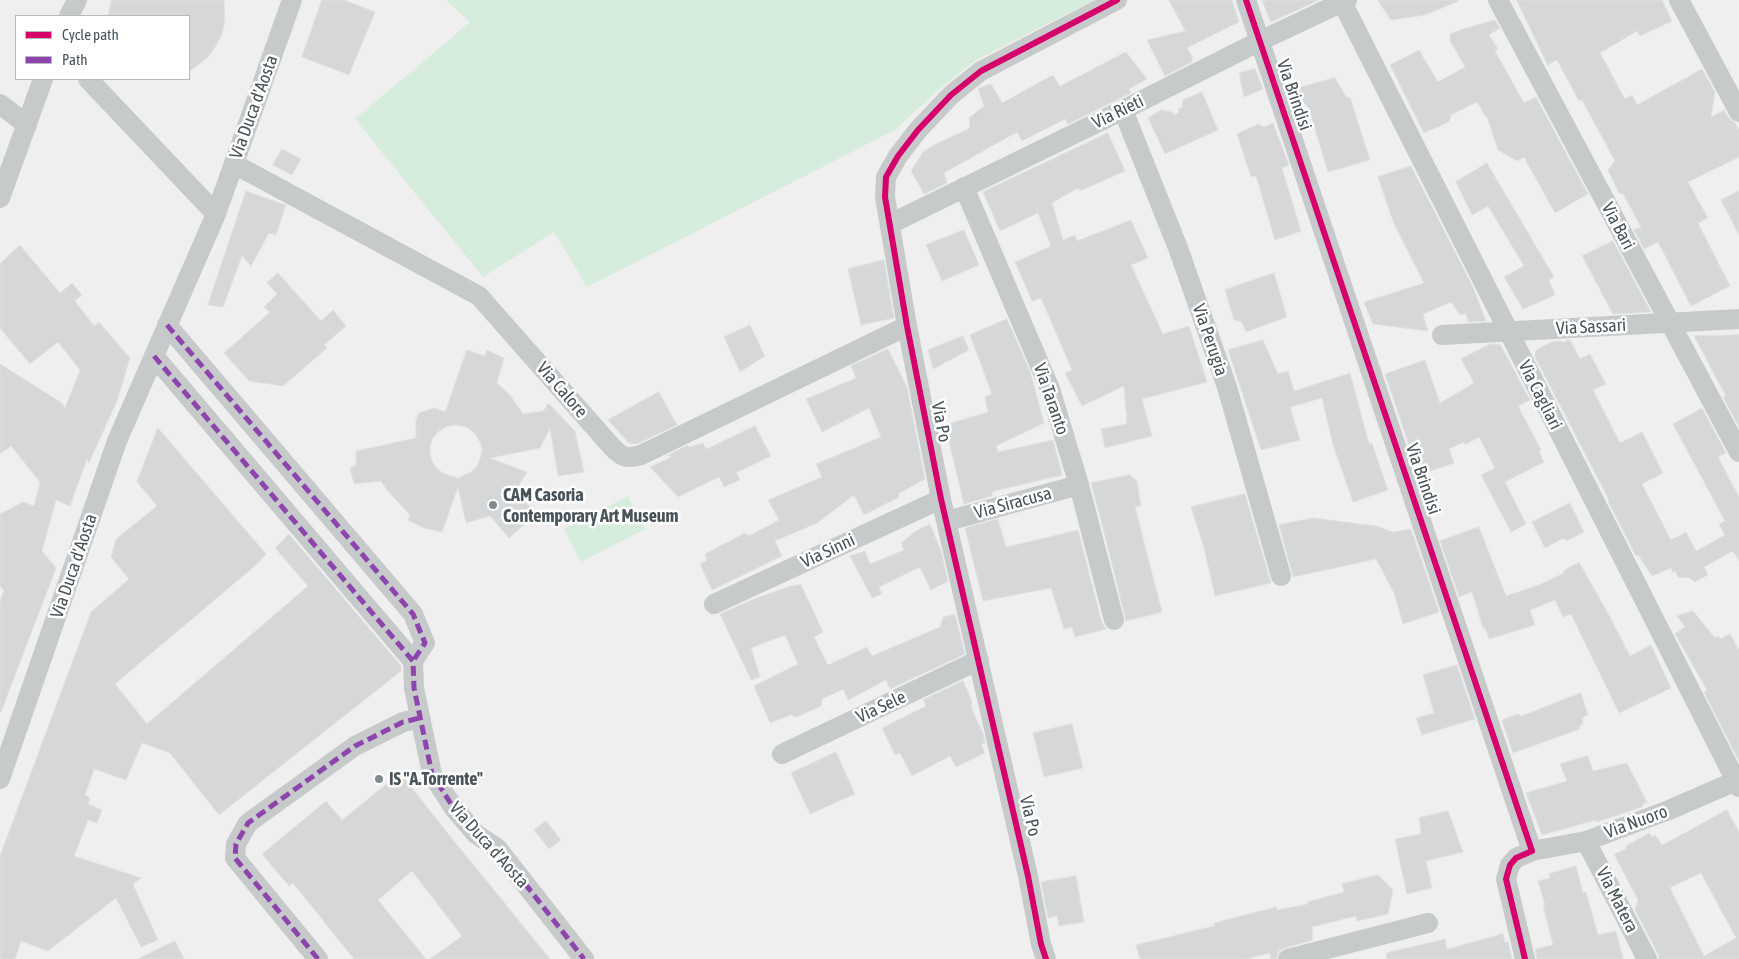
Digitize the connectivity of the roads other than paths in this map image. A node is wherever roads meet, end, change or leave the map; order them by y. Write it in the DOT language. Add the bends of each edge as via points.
graph roads {
  1 [pos="77,0"];
  2 [pos="292,0"];
  3 [pos="1117,0"];
  4 [pos="1246,0"];
  5 [pos="1498,0"];
  6 [pos="1679,0"];
  7 [pos="1345,1"];
  8 [pos="70,15"];
  9 [pos="1260,41"];
  10 [pos="43,80"];
  11 [pos="89,80"];
  12 [pos="0,104"];
  13 [pos="1123,110"];
  14 [pos="1739,112"];
  15 [pos="27,125"];
  16 [pos="234,164"];
  17 [pos="964,187"];
  18 [pos="0,198"];
  19 [pos="216,214"];
  20 [pos="890,224"];
  21 [pos="1739,320"];
  22 [pos="1669,322"];
  23 [pos="167,325"];
  24 [pos="907,326"];
  25 [pos="1507,331"];
  26 [pos="1442,335"];
  27 [pos="154,356"];
  28 [pos="1739,452"];
  29 [pos="1079,485"];
  30 [pos="942,499"];
  31 [pos="947,521"];
  32 [pos="1281,576"];
  33 [pos="714,604"];
  34 [pos="1114,620"];
  35 [pos="979,660"];
  36 [pos="413,661"];
  37 [pos="420,718"];
  38 [pos="782,754"];
  39 [pos="0,779"];
  40 [pos="1738,784"];
  41 [pos="1586,841"];
  42 [pos="1532,852"];
  43 [pos="1428,923"];
  44 [pos="318,959"];
  45 [pos="584,959"];
  46 [pos="1046,959"];
  47 [pos="1288,959"];
  48 [pos="1525,959"];
  49 [pos="1647,959"];
  1 -- 8 [label="street"];
  2 -- 16 [label="street, Via Duca d'Aosta"];
  3 -- 20 [label="street, Via Po" via="981,71 951,95 918,130 886,178 885,197"];
  4 -- 9 [label="street, Via Brindisi"];
  5 -- 22 [label="street, Via Bari"];
  6 -- 14 [label="street"];
  7 -- 9 [label="street, Via Rieti"];
  7 -- 25 [label="street, Via Cagliari"];
  9 -- 13 [label="street, Via Rieti"];
  9 -- 42 [label="street, Via Brindisi"];
  10 -- 15 [label="street"];
  11 -- 19 [label="street"];
  12 -- 15 [label="street"];
  13 -- 17 [label="street, Via Rieti"];
  13 -- 32 [label="street, Via Perugia" via="1178,248 1227,387"];
  15 -- 18 [label="street"];
  16 -- 19 [label="street, Via Duca d'Aosta"];
  16 -- 24 [label="street, Via Calore" via="479,296 620,456 642,455"];
  17 -- 20 [label="street, Via Rieti"];
  17 -- 29 [label="street, Via Taranto" via="1050,389"];
  19 -- 23 [label="street, Via Duca d'Aosta"];
  20 -- 24 [label="street, Via Po"];
  21 -- 22 [label="street, Via Sassari"];
  22 -- 25 [label="street, Via Sassari"];
  22 -- 28 [label="street, Via Bari"];
  23 -- 27 [label="street, Via Duca d'Aosta"];
  23 -- 36 [label="street, Via Duca d'Aosta" via="413,614 425,643"];
  24 -- 30 [label="street, Via Po"];
  25 -- 26 [label="street, Via Sassari"];
  25 -- 40 [label="street, Via Cagliari"];
  27 -- 36 [label="street"];
  27 -- 39 [label="street, Via Duca d'Aosta" via="117,441"];
  29 -- 31 [label="street, Via Siracusa"];
  29 -- 34 [label="street, Via Taranto"];
  30 -- 31 [label="street, Via Po"];
  30 -- 33 [label="street, Via Sinni"];
  31 -- 35 [label="street, Via Po"];
  35 -- 38 [label="street, Via Sele"];
  35 -- 46 [label="street, Via Po"];
  36 -- 37 [label="street, Via Duca d'Aosta"];
  37 -- 44 [label="street" via="403,722 355,746 248,823 236,844 235,858"];
  37 -- 45 [label="street, Via Duca d'Aosta" via="432,774 452,807 476,834 497,848"];
  40 -- 41 [label="street, Via Nuoro"];
  41 -- 42 [label="street, Via Nuoro"];
  41 -- 49 [label="street, Via Matera"];
  42 -- 48 [label="street" via="1516,858 1506,879"];
  43 -- 47 [label="street"];
}
